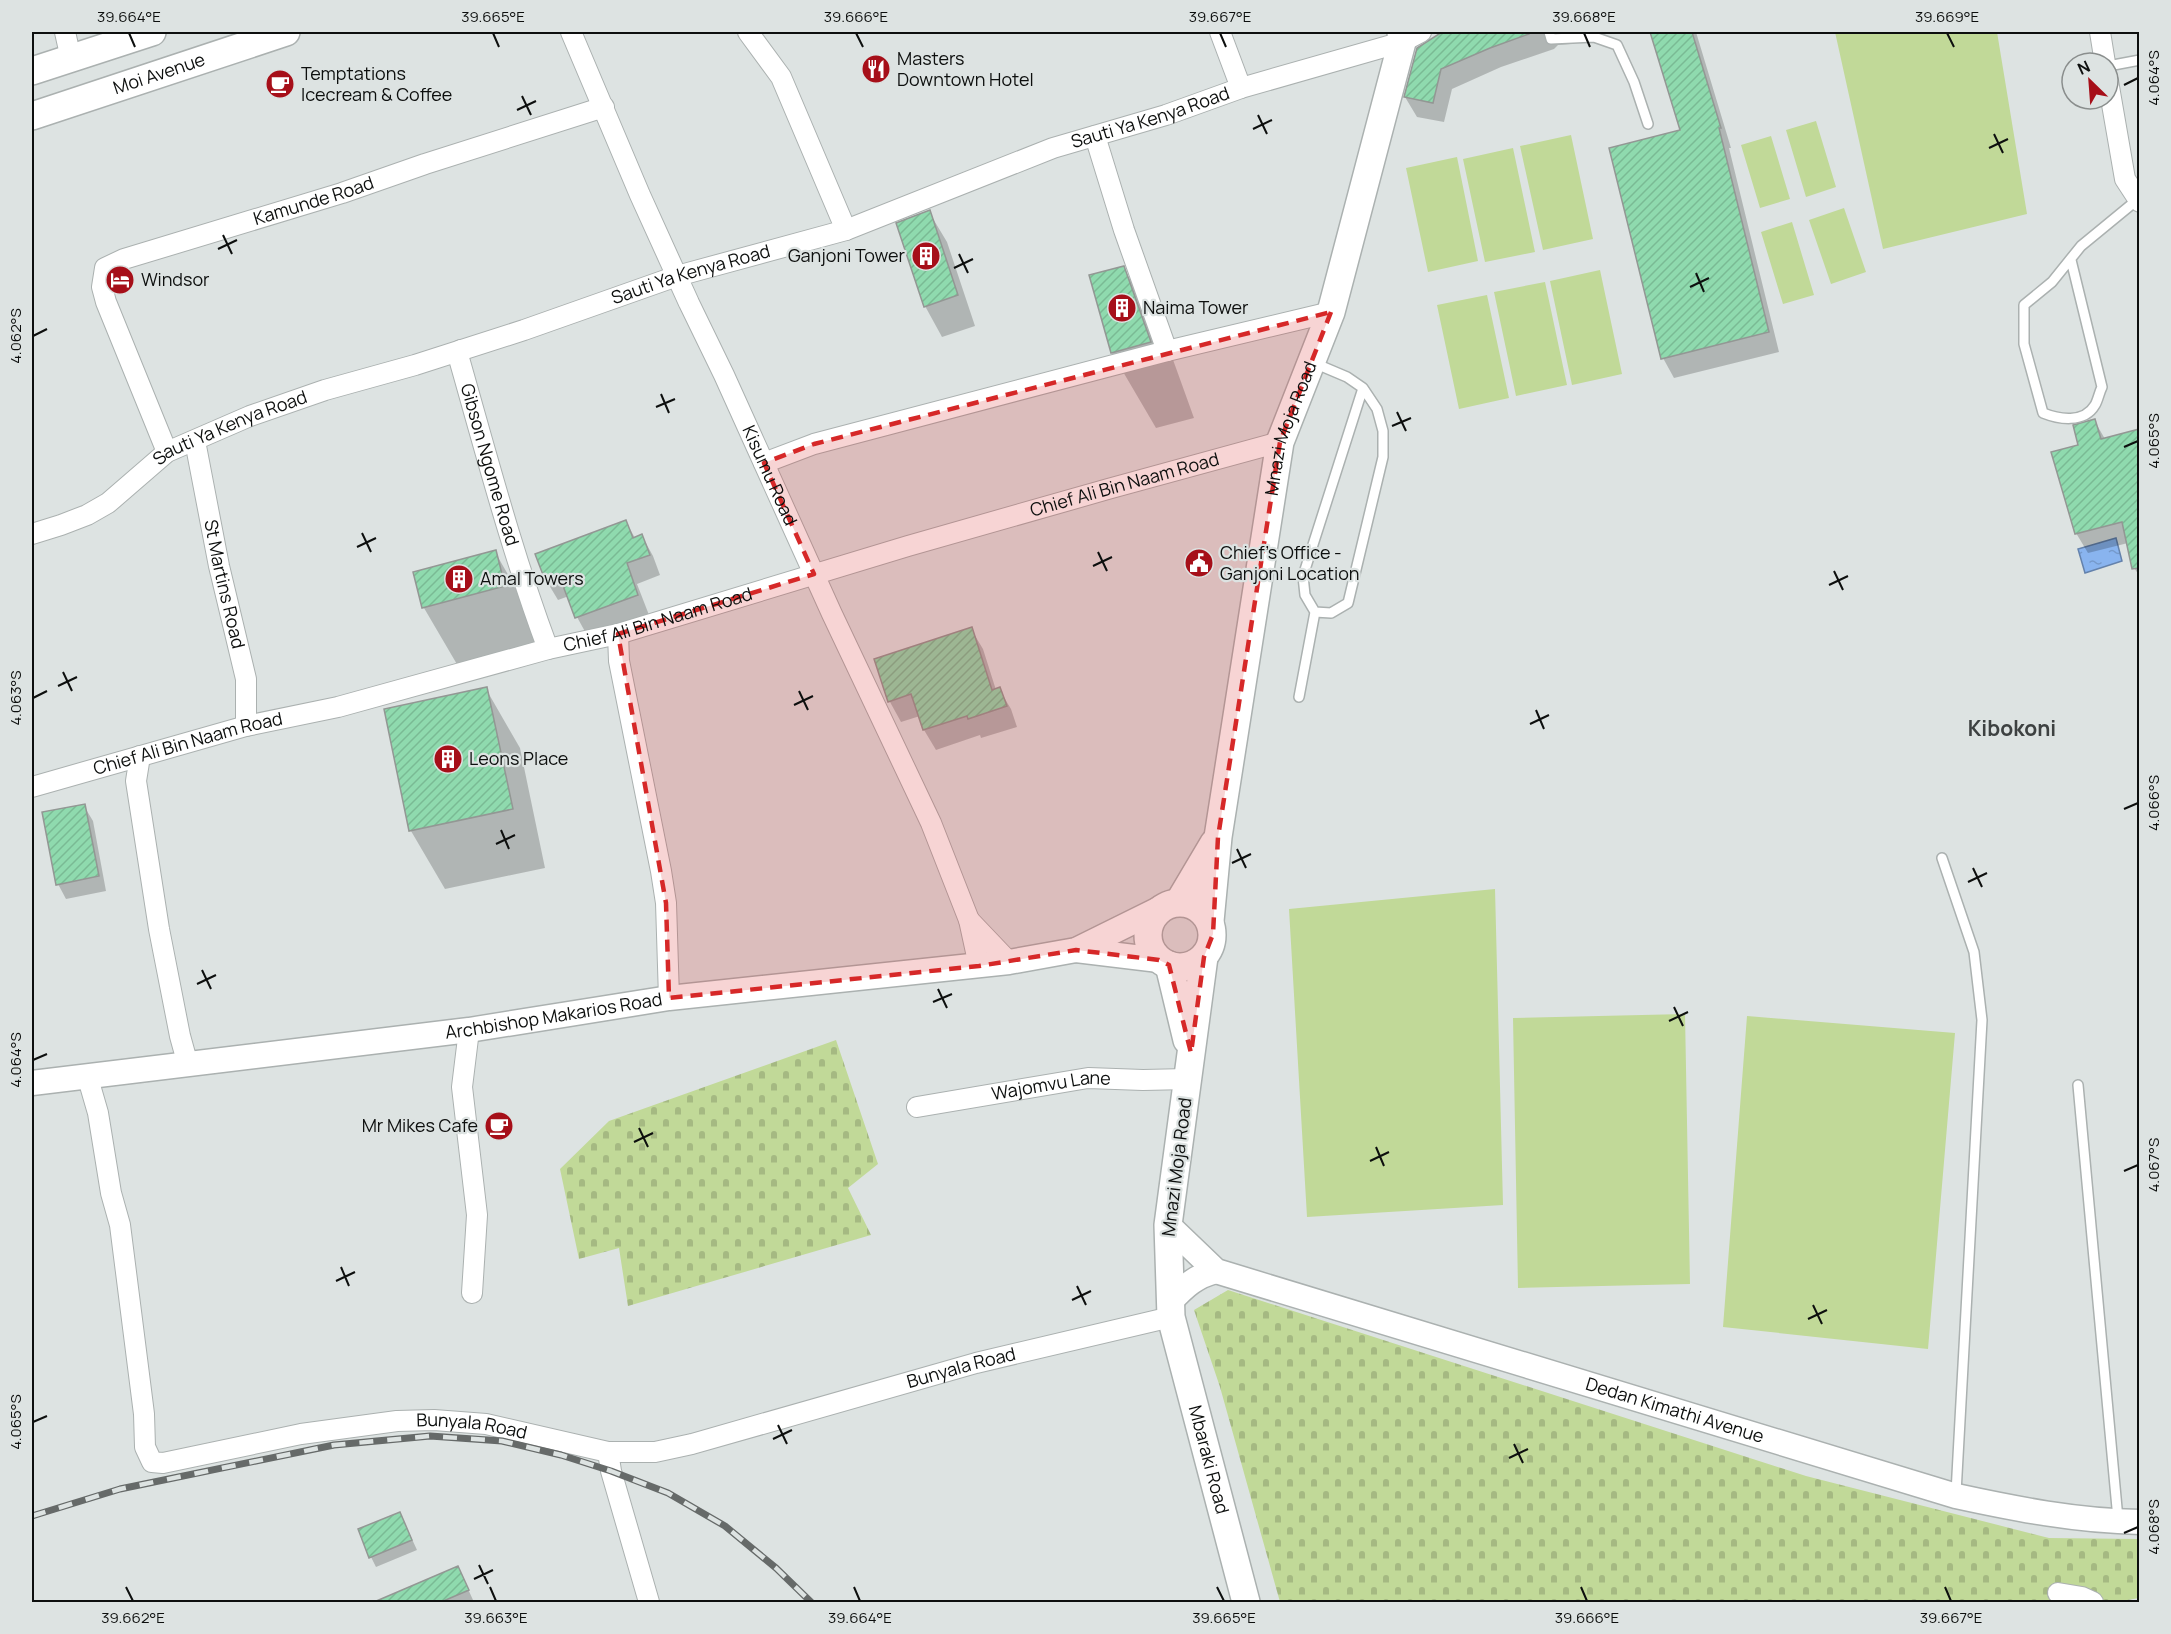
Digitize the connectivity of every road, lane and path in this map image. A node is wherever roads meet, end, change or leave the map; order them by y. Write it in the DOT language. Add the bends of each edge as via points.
graph roads {
  1 [pos="65,32"];
  2 [pos="152,32"];
  3 [pos="286,32"];
  4 [pos="572,32"];
  5 [pos="748,32"];
  6 [pos="1220,32"];
  7 [pos="1549,32"];
  8 [pos="2100,32"];
  9 [pos="1408,35"];
  10 [pos="2104,51"];
  11 [pos="71,59"];
  12 [pos="2139,60"];
  13 [pos="2120,62"];
  14 [pos="32,71"];
  15 [pos="1241,88"];
  16 [pos="604,107"];
  17 [pos="2113,111"];
  18 [pos="32,116"];
  19 [pos="1648,124"];
  20 [pos="1095,136"];
  21 [pos="2138,201"];
  22 [pos="846,230"];
  23 [pos="2071,260"];
  24 [pos="677,276"];
  25 [pos="1331,312"];
  26 [pos="461,350"];
  27 [pos="1167,351"];
  28 [pos="1312,362"];
  29 [pos="1363,388"];
  30 [pos="195,441"];
  31 [pos="1280,442"];
  32 [pos="167,452"];
  33 [pos="764,463"];
  34 [pos="32,534"];
  35 [pos="814,574"];
  36 [pos="1316,612"];
  37 [pos="618,634"];
  38 [pos="548,649"];
  39 [pos="1299,697"];
  40 [pos="246,726"];
  41 [pos="140,756"];
  42 [pos="32,787"];
  43 [pos="1218,837"];
  44 [pos="1942,858"];
  45 [pos="1170,905"];
  46 [pos="969,920"];
  47 [pos="1210,921"];
  48 [pos="1076,950"];
  49 [pos="1204,957"];
  50 [pos="1009,962"];
  51 [pos="1164,963"];
  52 [pos="979,966"];
  53 [pos="669,998"];
  54 [pos="470,1030"];
  55 [pos="188,1065"];
  56 [pos="1189,1066"];
  57 [pos="87,1075"];
  58 [pos="32,1083"];
  59 [pos="2078,1085"];
  60 [pos="917,1107"];
  61 [pos="1168,1226"];
  62 [pos="1216,1271"];
  63 [pos="472,1293"];
  64 [pos="1171,1309"];
  65 [pos="608,1452"];
  66 [pos="1956,1496"];
  67 [pos="2129,1522"];
  68 [pos="2058,1593"];
  69 [pos="649,1602"];
  70 [pos="1246,1602"];
  71 [pos="2093,1602"];
  1 -- 11 [label="street"];
  2 -- 11 [label="main road"];
  3 -- 18 [label="main road, Moi Avenue"];
  4 -- 16 [label="street, Kisumu Road"];
  5 -- 22 [label="street" via="781,77"];
  6 -- 15 [label="street"];
  7 -- 19 [label="lane" via="1551,39 1593,37 1617,45"];
  8 -- 10 [label="street"];
  9 -- 15 [label="street, Sauti Ya Kenya Road"];
  9 -- 25 [label="main road, Mnazi Moja Road"];
  11 -- 14 [label="main road"];
  12 -- 13 [label="lane"];
  15 -- 20 [label="street, Sauti Ya Kenya Road"];
  16 -- 24 [label="street, Kisumu Road"];
  16 -- 32 [label="street, Kamunde Road" via="105,268 102,287 106,302"];
  17 -- 21 [label="street" via="2125,179"];
  20 -- 22 [label="street, Sauti Ya Kenya Road" via="1053,148"];
  20 -- 27 [label="street"];
  21 -- 23 [label="lane" via="2081,246"];
  22 -- 24 [label="street, Sauti Ya Kenya Road"];
  23 -- 23 [label="lane" via="2024,305 2024,344 2034,383 2043,412 2058,419 2079,417 2094,407 2102,387"];
  24 -- 26 [label="street, Sauti Ya Kenya Road"];
  24 -- 33 [label="street, Kisumu Road"];
  25 -- 27 [label="street"];
  25 -- 28 [label="main road, Mnazi Moja Road"];
  26 -- 30 [label="street, Sauti Ya Kenya Road" via="287,402"];
  26 -- 38 [label="street, Gibson Ngome Road" via="458,354 521,576"];
  27 -- 33 [label="street" via="814,444"];
  28 -- 29 [label="lane"];
  28 -- 31 [label="main road, Mnazi Moja Road"];
  29 -- 36 [label="lane" via="1303,576 1305,595"];
  29 -- 36 [label="lane" via="1377,409 1383,431 1383,457 1348,603 1331,613"];
  30 -- 32 [label="street, Sauti Ya Kenya Road"];
  30 -- 40 [label="street, St Martins Road" via="246,679"];
  31 -- 35 [label="street, Chief Ali Bin Naam Road"];
  31 -- 43 [label="main road, Mnazi Moja Road"];
  32 -- 34 [label="street, Sauti Ya Kenya Road" via="87,515"];
  33 -- 35 [label="street, Kisumu Road"];
  35 -- 37 [label="street, Chief Ali Bin Naam Road"];
  35 -- 46 [label="street, Kisumu Road" via="930,823"];
  36 -- 39 [label="lane"];
  37 -- 38 [label="street, Chief Ali Bin Naam Road"];
  37 -- 53 [label="street" via="619,661 666,903"];
  38 -- 40 [label="street, Chief Ali Bin Naam Road" via="338,706"];
  40 -- 41 [label="street, Chief Ali Bin Naam Road"];
  41 -- 42 [label="street, Chief Ali Bin Naam Road"];
  41 -- 55 [label="street" via="136,781 159,929"];
  43 -- 45 [label="main road"];
  43 -- 47 [label="main road, Mnazi Moja Road"];
  44 -- 66 [label="lane" via="1974,952 1982,1020"];
  45 -- 47 [label="main road" via="1192,904"];
  45 -- 48 [label="street"];
  45 -- 51 [label="main road" via="1149,924 1148,933 1149,943"];
  46 -- 50 [label="street, Kisumu Road"];
  46 -- 52 [label="street, Kisumu Road"];
  47 -- 49 [label="main road" via="1211,947"];
  48 -- 50 [label="street, Archbishop Makarios Road"];
  48 -- 51 [label="street"];
  49 -- 51 [label="main road" via="1181,968"];
  49 -- 56 [label="main road, Mnazi Moja Road"];
  50 -- 52 [label="street, Archbishop Makarios Road"];
  51 -- 56 [label="main road"];
  52 -- 53 [label="street, Archbishop Makarios Road"];
  53 -- 54 [label="street, Archbishop Makarios Road"];
  54 -- 55 [label="street, Archbishop Makarios Road"];
  54 -- 63 [label="street" via="462,1087 477,1215"];
  55 -- 57 [label="street, Archbishop Makarios Road"];
  56 -- 60 [label="street, Wajomvu Lane" via="1143,1080 1088,1078"];
  56 -- 61 [label="main road, Mnazi Moja Road"];
  57 -- 58 [label="street, Archbishop Makarios Road"];
  57 -- 65 [label="street, Bunyala Road" via="120,1225 145,1447 152,1462 397,1420 486,1424"];
  59 -- 67 [label="lane"];
  61 -- 62 [label="street, Dedan Kimathi Avenue"];
  61 -- 64 [label="main road, Mnazi Moja Road"];
  62 -- 64 [label="street" via="1189,1282"];
  62 -- 66 [label="street, Dedan Kimathi Avenue"];
  64 -- 65 [label="street, Bunyala Road" via="692,1444 655,1452"];
  64 -- 70 [label="main road, Mbaraki Road"];
  65 -- 69 [label="street"];
  66 -- 67 [label="street, Dedan Kimathi Avenue" via="2078,1518"];
  68 -- 71 [label="street"];
}
